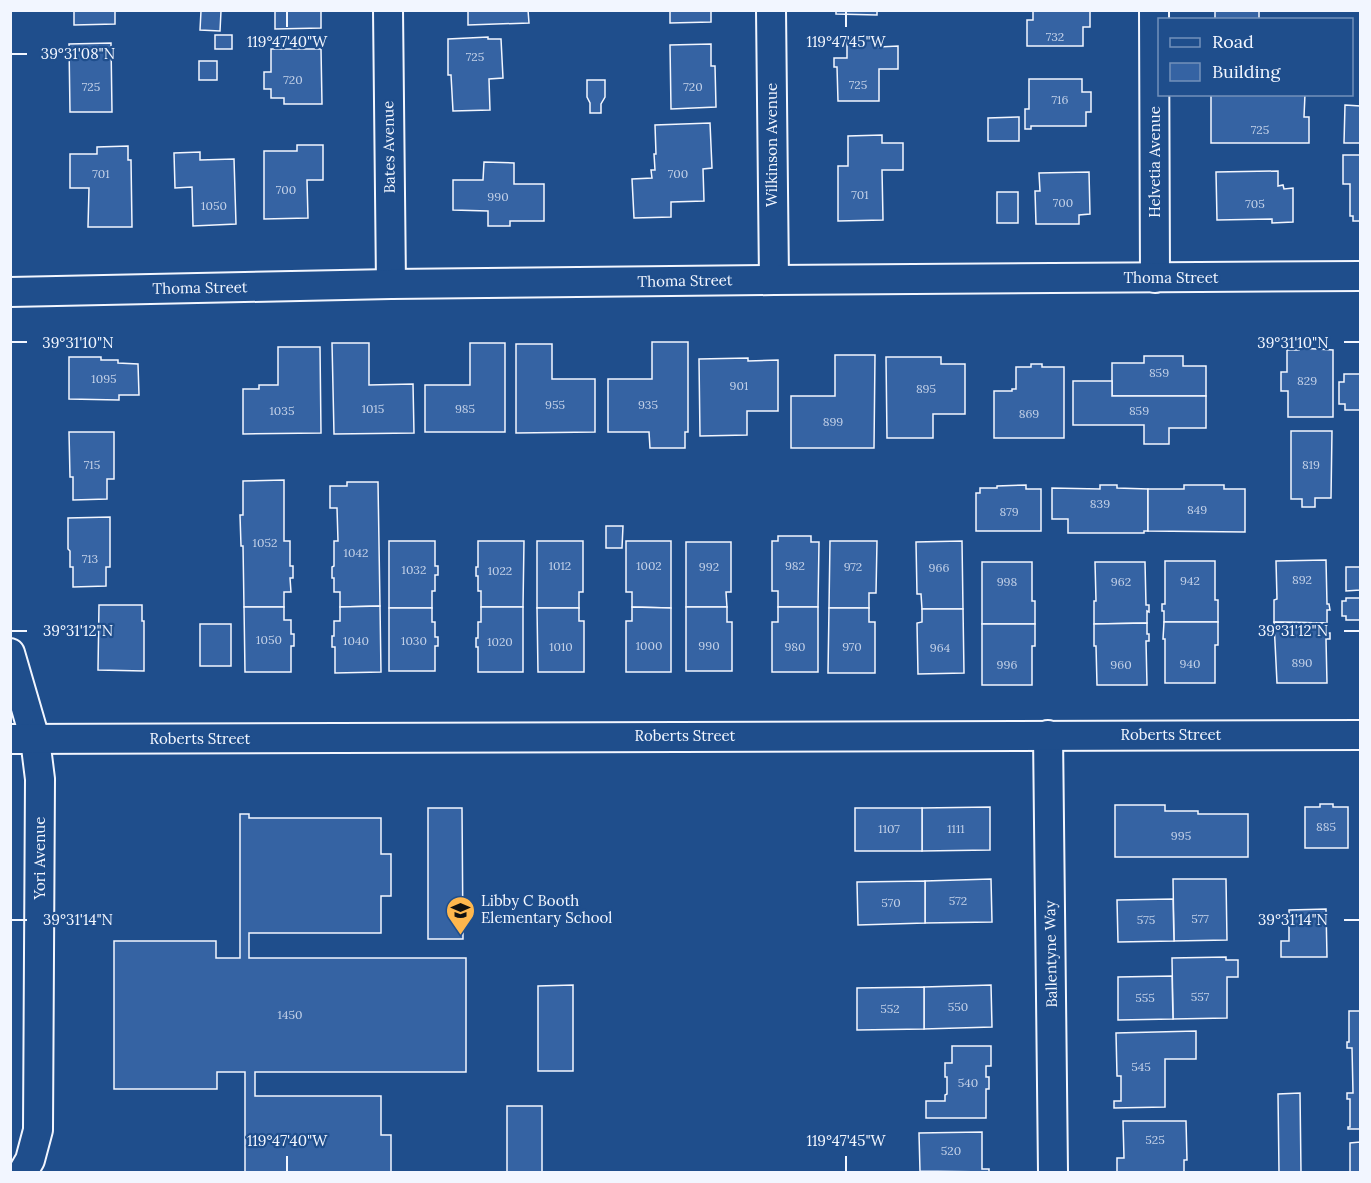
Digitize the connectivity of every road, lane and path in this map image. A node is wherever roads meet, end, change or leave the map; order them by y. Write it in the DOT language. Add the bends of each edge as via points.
graph roads {
  1 [pos="388,10"];
  2 [pos="771,10"];
  3 [pos="1154,10"];
  4 [pos="1360,276"];
  5 [pos="1155,278"];
  6 [pos="774,280"];
  7 [pos="391,284"];
  8 [pos="10,292"];
  9 [pos="10,653"];
  10 [pos="1048,735"];
  11 [pos="1360,735"];
  12 [pos="23,739"];
  13 [pos="22,1173"];
  14 [pos="1053,1173"];
  1 -- 7 [label="street, Bates Avenue"];
  2 -- 6 [label="street, Wilkinson Avenue"];
  3 -- 5 [label="street, Helvetia Avenue"];
  4 -- 5 [label="street, Thoma Street"];
  5 -- 6 [label="street, Thoma Street"];
  6 -- 7 [label="street, Thoma Street"];
  7 -- 8 [label="street, Thoma Street"];
  9 -- 12 [label="street, Yori Avenue"];
  10 -- 11 [label="street, Roberts Street"];
  10 -- 12 [label="street, Roberts Street"];
  10 -- 14 [label="street, Ballentyne Way"];
  12 -- 13 [label="street, Yori Avenue" via="40,779 38,1130"];
}
